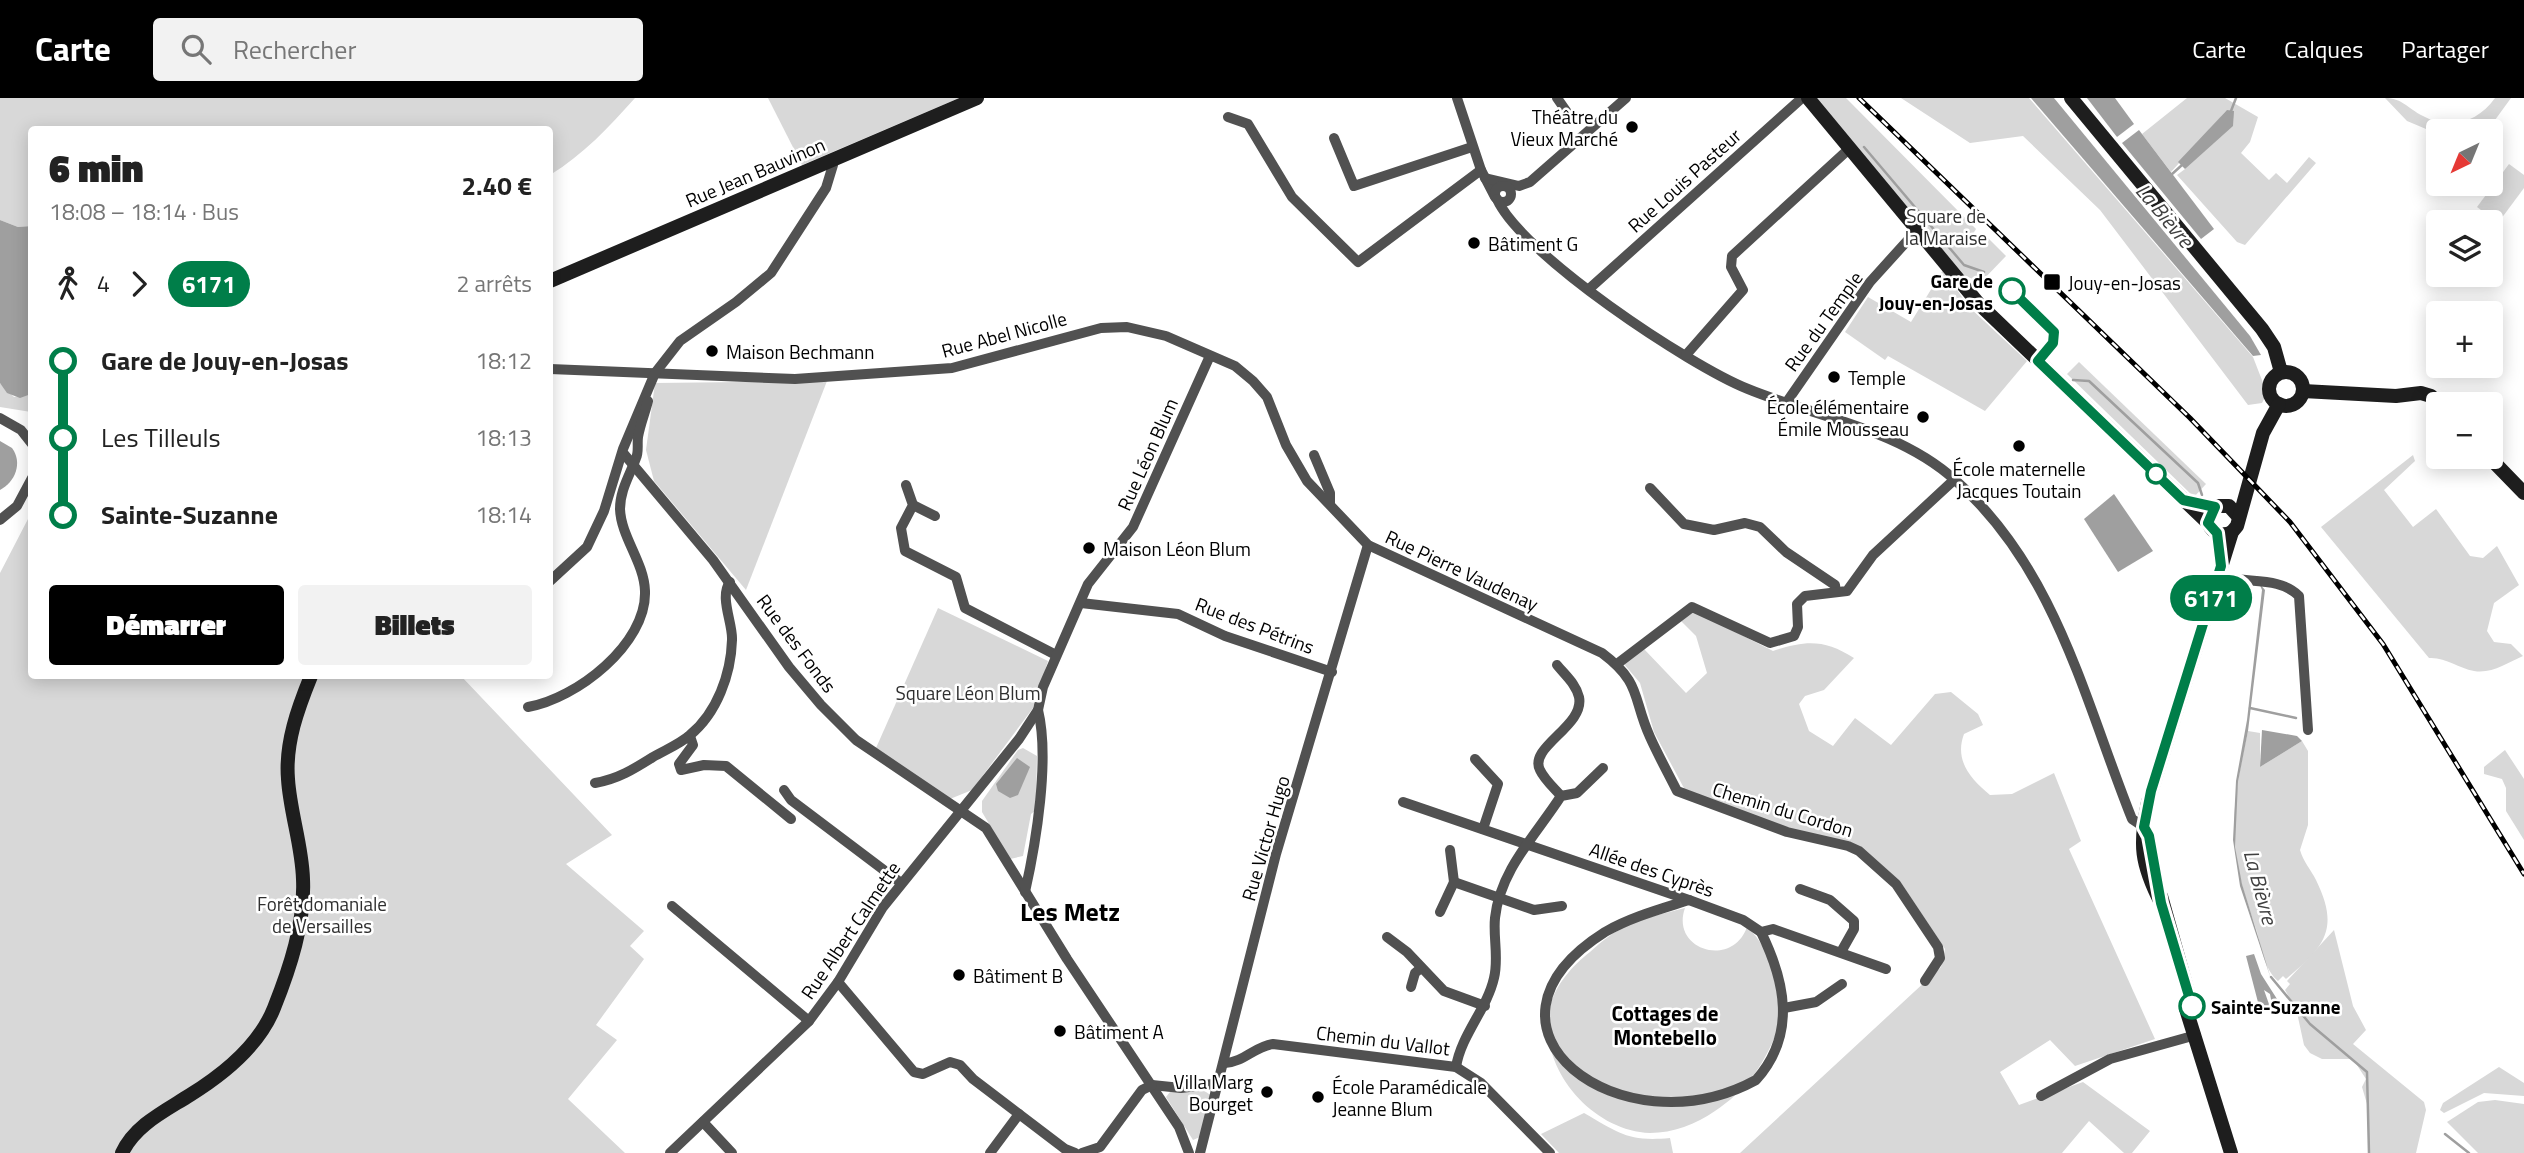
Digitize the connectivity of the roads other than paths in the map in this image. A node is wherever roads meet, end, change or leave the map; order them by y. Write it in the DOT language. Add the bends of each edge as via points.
graph roads {
  1 [pos="977,98"];
  2 [pos="1457,98"];
  3 [pos="1557,98"];
  4 [pos="1626,98"];
  5 [pos="1802,98"];
  6 [pos="1808,98"];
  7 [pos="2071,98"];
  8 [pos="1228,117"];
  9 [pos="1586,134"];
  10 [pos="1334,138"];
  11 [pos="1472,147"];
  12 [pos="1850,148"];
  13 [pos="832,160"];
  14 [pos="1483,174"];
  15 [pos="1535,179"];
  16 [pos="1502,184"];
  17 [pos="1500,199"];
  18 [pos="1917,230"];
  19 [pos="553,280"];
  20 [pos="1589,289"];
  21 [pos="1686,355"];
  22 [pos="1209,358"];
  23 [pos="553,369"];
  24 [pos="2281,372"];
  25 [pos="655,373"];
  26 [pos="648,391"];
  27 [pos="2303,391"];
  28 [pos="2426,394"];
  29 [pos="1786,403"];
  30 [pos="2278,404"];
  31 [pos="0,418"];
  32 [pos="28,439"];
  33 [pos="624,454"];
  34 [pos="1314,454"];
  35 [pos="632,464"];
  36 [pos="2501,469"];
  37 [pos="2250,478"];
  38 [pos="1955,479"];
  39 [pos="28,485"];
  40 [pos="906,485"];
  41 [pos="1650,488"];
  42 [pos="2524,493"];
  43 [pos="2183,500"];
  44 [pos="1330,503"];
  45 [pos="913,505"];
  46 [pos="2220,506"];
  47 [pos="935,516"];
  48 [pos="2238,516"];
  49 [pos="0,520"];
  50 [pos="2219,529"];
  51 [pos="1368,545"];
  52 [pos="2220,571"];
  53 [pos="553,578"];
  54 [pos="730,582"];
  55 [pos="1836,592"];
  56 [pos="1081,603"];
  57 [pos="1056,655"];
  58 [pos="1617,664"];
  59 [pos="1557,665"];
  60 [pos="1332,672"];
  61 [pos="310,679"];
  62 [pos="528,706"];
  63 [pos="1038,710"];
  64 [pos="2308,730"];
  65 [pos="690,736"];
  66 [pos="1020,739"];
  67 [pos="1041,750"];
  68 [pos="1475,759"];
  69 [pos="1603,768"];
  70 [pos="595,783"];
  71 [pos="784,790"];
  72 [pos="1561,796"];
  73 [pos="1403,802"];
  74 [pos="964,810"];
  75 [pos="791,819"];
  76 [pos="2144,827"];
  77 [pos="1483,829"];
  78 [pos="1525,844"];
  79 [pos="1450,850"];
  80 [pos="1031,858"];
  81 [pos="1008,864"];
  82 [pos="1454,882"];
  83 [pos="901,883"];
  84 [pos="1800,889"];
  85 [pos="1025,892"];
  86 [pos="1499,899"];
  87 [pos="1689,900"];
  88 [pos="672,906"];
  89 [pos="1562,906"];
  90 [pos="1440,912"];
  91 [pos="1760,932"];
  92 [pos="1387,937"];
  93 [pos="1841,952"];
  94 [pos="1421,968"];
  95 [pos="1886,969"];
  96 [pos="1925,981"];
  97 [pos="838,982"];
  98 [pos="1842,984"];
  99 [pos="1411,987"];
  100 [pos="1485,1006"];
  101 [pos="1784,1008"];
  102 [pos="809,1021"];
  103 [pos="2196,1035"];
  104 [pos="1551,1062"];
  105 [pos="1225,1063"];
  106 [pos="1456,1067"];
  107 [pos="1220,1083"];
  108 [pos="1152,1085"];
  109 [pos="2041,1096"];
  110 [pos="1734,1102"];
  111 [pos="1019,1114"];
  112 [pos="703,1122"];
  113 [pos="1188,1148"];
  114 [pos="1202,1148"];
  115 [pos="1099,1150"];
  116 [pos="122,1153"];
  117 [pos="670,1153"];
  118 [pos="732,1153"];
  119 [pos="990,1153"];
  120 [pos="1074,1153"];
  121 [pos="1082,1153"];
  122 [pos="1550,1153"];
  123 [pos="2231,1153"];
  1 -- 13 [label="main road, Rue Jean Bauvinon"];
  2 -- 11 [label="street"];
  3 -- 9 [label="street"];
  4 -- 9 [label="street"];
  5 -- 20 [label="street, Rue Louis Pasteur"];
  6 -- 12 [label="main road"];
  7 -- 24 [label="main road" via="2267,336"];
  8 -- 14 [label="street" via="1248,124 1292,197 1358,262"];
  9 -- 15 [label="street"];
  10 -- 11 [label="street" via="1354,186"];
  11 -- 14 [label="street"];
  12 -- 18 [label="main road"];
  12 -- 21 [label="street" via="1732,256 1731,267 1742,290"];
  13 -- 19 [label="main road, Rue Jean Bauvinon"];
  13 -- 25 [label="street" via="826,188 771,273 680,341"];
  14 -- 16 [label="street"];
  14 -- 17 [label="street"];
  15 -- 16 [label="street" via="1518,186"];
  15 -- 17 [label="street"];
  16 -- 17 [label="street" via="1511,193"];
  17 -- 20 [label="street" via="1507,218 1531,245"];
  18 -- 29 [label="street, Rue du Temple" via="1870,282"];
  18 -- 43 [label="main road" via="1978,303 2084,404 2100,428"];
  20 -- 21 [label="street"];
  21 -- 29 [label="street" via="1745,388"];
  22 -- 25 [label="street, Rue Abel Nicolle" via="1166,336 1127,327 1064,335 952,368 795,379"];
  22 -- 44 [label="street, Rue Pierre Vaudenay" via="1235,366 1267,397 1307,481"];
  22 -- 56 [label="street, Rue Léon Blum" via="1142,512 1096,569"];
  23 -- 25 [label="street, Rue Abel Nicolle"];
  24 -- 27 [label="main road" via="2295,374"];
  24 -- 30 [label="main road" via="2270,385"];
  25 -- 26 [label="street"];
  26 -- 33 [label="street"];
  26 -- 35 [label="street"];
  27 -- 28 [label="main road"];
  27 -- 30 [label="main road" via="2295,403"];
  29 -- 38 [label="street" via="1897,442"];
  30 -- 37 [label="main road" via="2263,433"];
  31 -- 32 [label="street"];
  33 -- 35 [label="street, Rue des Fonds"];
  33 -- 53 [label="street" via="587,547"];
  34 -- 44 [label="street"];
  35 -- 54 [label="street, Rue des Fonds"];
  35 -- 62 [label="street" via="620,513 645,590 638,628 604,667 544,704"];
  36 -- 42 [label="main road"];
  37 -- 46 [label="main road"];
  37 -- 48 [label="main road"];
  38 -- 55 [label="street" via="1873,555 1847,591"];
  38 -- 76 [label="street" via="2009,537 2036,579 2091,702 2132,819"];
  39 -- 49 [label="street" via="17,506"];
  40 -- 45 [label="street"];
  41 -- 55 [label="street" via="1684,524 1707,530 1745,523 1760,527 1786,552 1835,585"];
  43 -- 46 [label="main road"];
  43 -- 50 [label="main road"];
  44 -- 51 [label="street, Rue Pierre Vaudenay"];
  45 -- 47 [label="street"];
  45 -- 57 [label="street" via="901,527 905,551 956,577 965,608"];
  46 -- 48 [label="main road" via="2233,509"];
  46 -- 50 [label="main road"];
  48 -- 50 [label="main road" via="2237,526"];
  50 -- 52 [label="main road"];
  51 -- 58 [label="street, Rue Pierre Vaudenay"];
  51 -- 60 [label="street, Rue Victor Hugo"];
  52 -- 64 [label="street" via="2231,580 2279,584 2298,596"];
  52 -- 76 [label="main road" via="2151,791"];
  54 -- 65 [label="street" via="726,593 731,658 721,693"];
  54 -- 74 [label="street, Rue des Fonds" via="789,667 856,740 942,800"];
  55 -- 58 [label="street" via="1805,596 1797,604 1794,636 1770,643 1692,607"];
  56 -- 57 [label="street, Rue Léon Blum"];
  56 -- 60 [label="street, Rue des Pétrins" via="1178,614 1225,636"];
  57 -- 63 [label="street, Rue Léon Blum"];
  58 -- 96 [label="street, Chemin du Cordon" via="1635,685 1648,734 1677,791 1787,832 1848,845 1896,884 1938,947 1940,958"];
  59 -- 72 [label="street" via="1580,699 1570,722 1537,762"];
  60 -- 105 [label="street, Rue Victor Hugo" via="1276,854"];
  61 -- 116 [label="main road" via="288,757 303,877 302,909 273,1010 246,1052 146,1123"];
  63 -- 66 [label="street, Rue Léon Blum"];
  63 -- 67 [label="street"];
  65 -- 70 [label="street" via="615,779"];
  65 -- 75 [label="street" via="693,745 679,764 681,770 726,766"];
  66 -- 67 [label="street"];
  66 -- 74 [label="street, Rue Léon Blum"];
  67 -- 80 [label="street"];
  68 -- 77 [label="street" via="1498,784"];
  69 -- 72 [label="street" via="1577,793"];
  71 -- 83 [label="street"];
  72 -- 78 [label="street"];
  73 -- 77 [label="street, Allée des Cyprès"];
  74 -- 81 [label="street, Rue des Fonds" via="986,828"];
  74 -- 83 [label="street, Rue Albert Calmette"];
  76 -- 103 [label="main road" via="2142,849 2147,870 2161,903"];
  77 -- 78 [label="street, Allée des Cyprès"];
  78 -- 86 [label="street"];
  78 -- 87 [label="street, Allée des Cyprès"];
  79 -- 82 [label="street"];
  80 -- 81 [label="street"];
  80 -- 85 [label="street"];
  81 -- 85 [label="street, Rue des Fonds"];
  82 -- 86 [label="street"];
  82 -- 90 [label="street"];
  83 -- 97 [label="street, Rue Albert Calmette"];
  84 -- 93 [label="street" via="1830,900 1854,921"];
  85 -- 108 [label="street, Rue des Fonds"];
  86 -- 89 [label="street" via="1534,910"];
  86 -- 100 [label="street" via="1494,921 1495,976"];
  87 -- 91 [label="street, Allée des Cyprès" via="1742,920"];
  87 -- 104 [label="street" via="1612,929 1567,966 1546,1002 1544,1027"];
  88 -- 102 [label="street"];
  91 -- 93 [label="street, Allée des Cyprès" via="1773,929"];
  91 -- 101 [label="street" via="1776,964"];
  92 -- 94 [label="street"];
  93 -- 95 [label="street, Allée des Cyprès"];
  94 -- 99 [label="street"];
  94 -- 100 [label="street" via="1444,991"];
  97 -- 102 [label="street, Rue Albert Calmette"];
  97 -- 111 [label="street" via="914,1072 923,1074 950,1062 960,1065"];
  98 -- 101 [label="street" via="1816,1002"];
  100 -- 106 [label="street"];
  101 -- 110 [label="street" via="1772,1056"];
  102 -- 112 [label="street, Rue Albert Calmette"];
  103 -- 109 [label="street" via="2110,1059"];
  103 -- 123 [label="main road"];
  105 -- 106 [label="street, Chemin du Vallot" via="1241,1061 1256,1049 1273,1044"];
  105 -- 107 [label="street, Rue Victor Hugo"];
  106 -- 122 [label="street, Chemin du Vallot" via="1481,1083"];
  107 -- 108 [label="street" via="1181,1088"];
  107 -- 114 [label="street, Rue Victor Hugo"];
  108 -- 113 [label="street, Rue des Fonds"];
  108 -- 115 [label="street" via="1142,1090"];
  111 -- 119 [label="street"];
  111 -- 120 [label="street"];
  112 -- 117 [label="street, Rue Albert Calmette"];
  112 -- 118 [label="street"];
  113 -- 114 [label="street"];
  115 -- 121 [label="street"];
}
